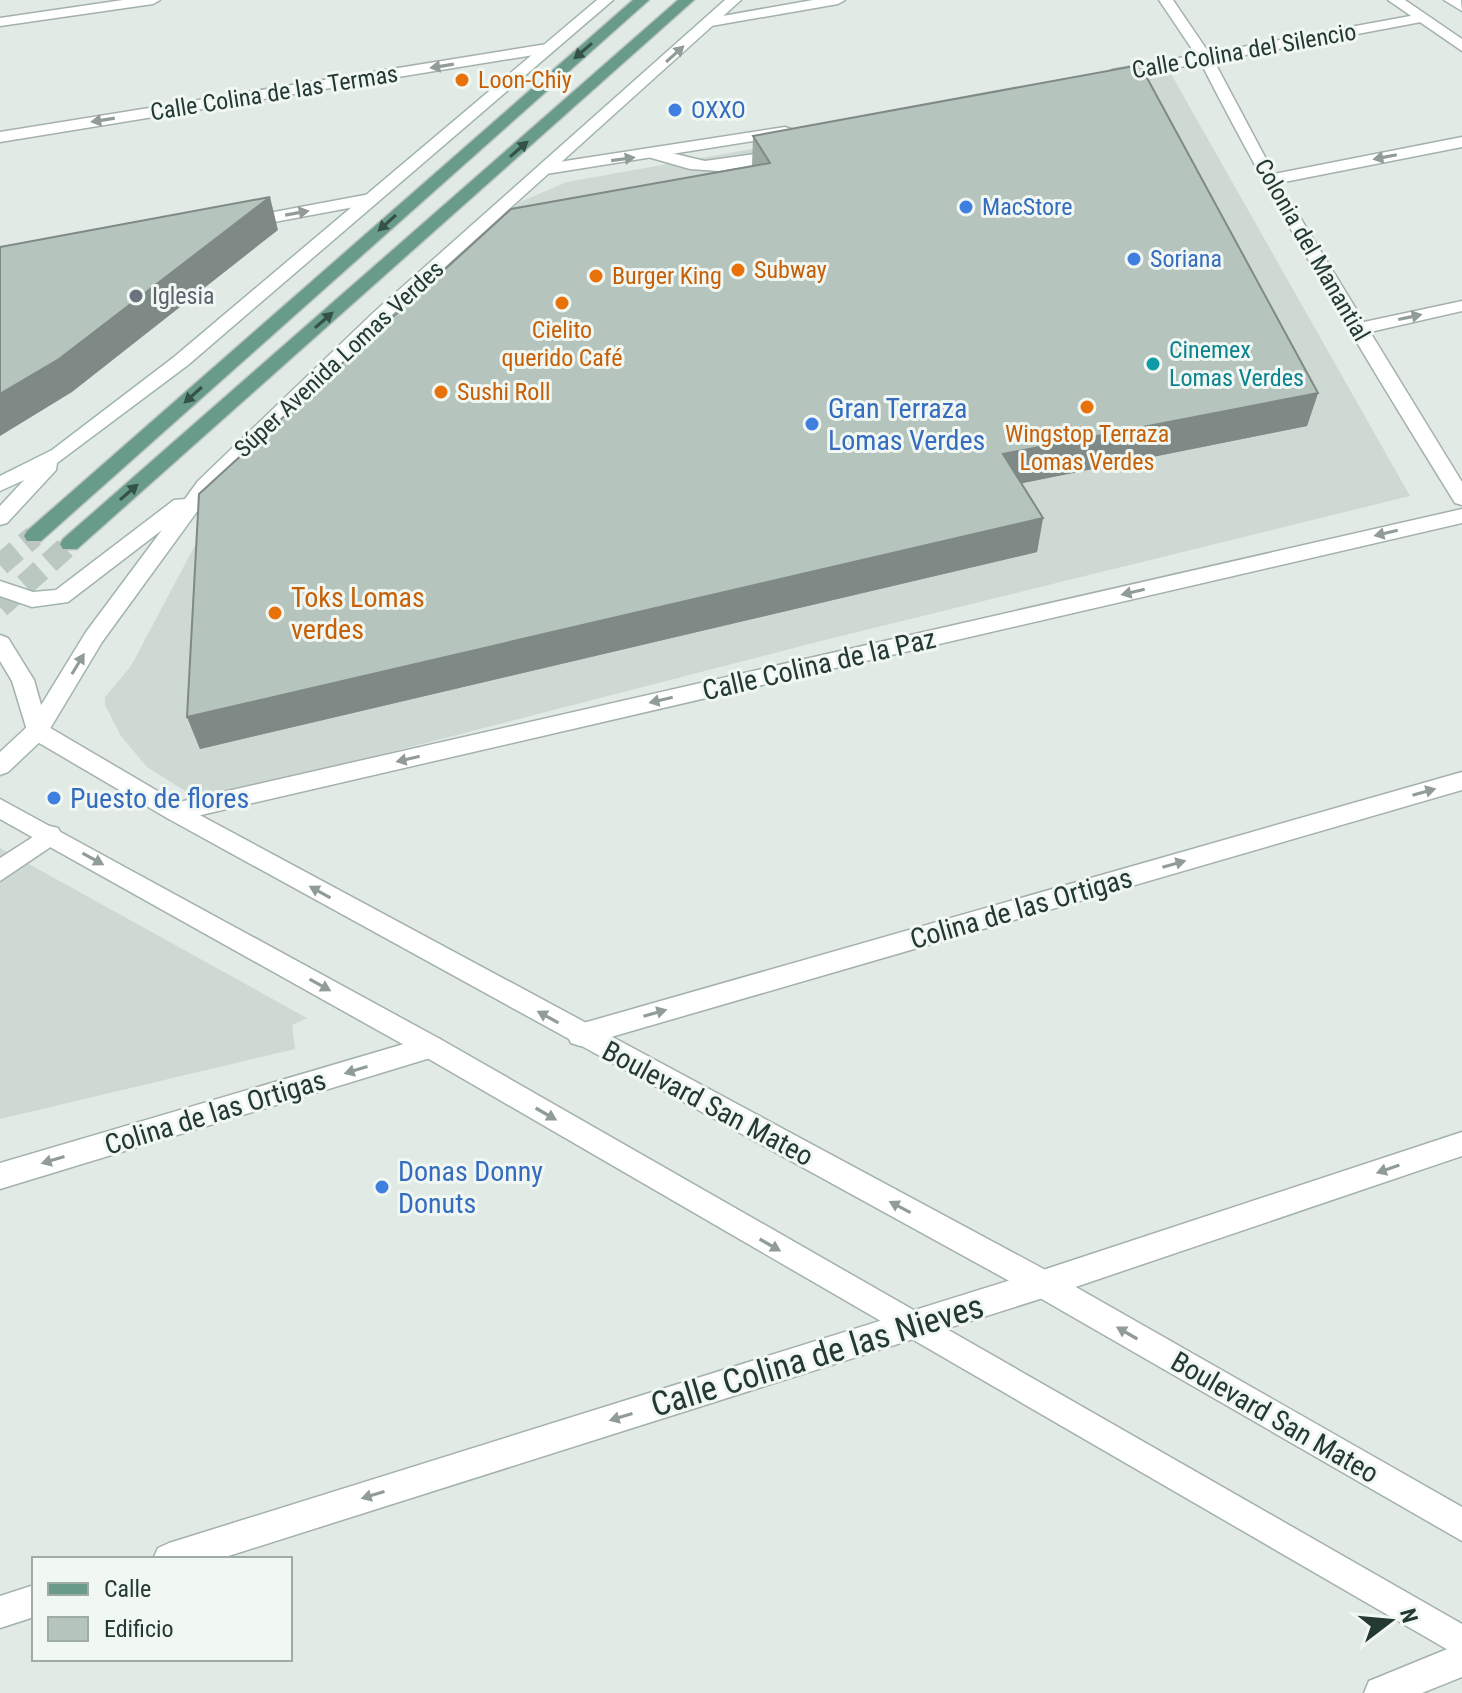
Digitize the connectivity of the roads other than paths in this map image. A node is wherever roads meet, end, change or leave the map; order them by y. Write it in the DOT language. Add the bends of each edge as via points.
graph roads {
  1 [pos="153,0"];
  2 [pos="606,0"];
  3 [pos="642,0"];
  4 [pos="687,0"];
  5 [pos="734,0"];
  6 [pos="838,0"];
  7 [pos="1166,0"];
  8 [pos="1395,0"];
  9 [pos="1451,0"];
  10 [pos="1462,7"];
  11 [pos="1421,18"];
  12 [pos="0,22"];
  13 [pos="711,22"];
  14 [pos="1462,46"];
  15 [pos="547,49"];
  16 [pos="1206,59"];
  17 [pos="1095,78"];
  18 [pos="796,130"];
  19 [pos="0,137"];
  20 [pos="1462,142"];
  21 [pos="802,151"];
  22 [pos="654,154"];
  23 [pos="546,169"];
  24 [pos="1269,180"];
  25 [pos="370,199"];
  26 [pos="231,225"];
  27 [pos="1462,306"];
  28 [pos="1357,329"];
  29 [pos="59,454"];
  30 [pos="0,484"];
  31 [pos="205,486"];
  32 [pos="1462,498"];
  33 [pos="1462,516"];
  34 [pos="0,518"];
  35 [pos="34,536"];
  36 [pos="70,544"];
  37 [pos="0,588"];
  38 [pos="0,643"];
  39 [pos="37,731"];
  40 [pos="0,766"];
  41 [pos="1462,781"];
  42 [pos="0,808"];
  43 [pos="175,812"];
  44 [pos="50,835"];
  45 [pos="0,871"];
  46 [pos="580,1035"];
  47 [pos="431,1047"];
  48 [pos="1462,1144"];
  49 [pos="0,1176"];
  50 [pos="1043,1284"];
  51 [pos="909,1326"];
  52 [pos="1462,1525"];
  53 [pos="175,1557"];
  54 [pos="32,1602"];
  55 [pos="0,1612"];
  56 [pos="1462,1642"];
  57 [pos="1462,1660"];
  58 [pos="1381,1693"];
  1 -- 12 [label="street"];
  2 -- 15 [label="street"];
  3 -- 35 [label="main road, one-way"];
  36 -- 4 [label="main road, Súper Avenida Lomas Verdes, one-way"];
  5 -- 13 [label="street, Súper Avenida Lomas Verdes"];
  6 -- 13 [label="street"];
  7 -- 16 [label="street, Colonia del Manantial"];
  8 -- 11 [label="street"];
  9 -- 10 [label="street"];
  11 -- 14 [label="street"];
  11 -- 16 [label="street, Calle Colina del Silencio"];
  23 -- 13 [label="street, Súper Avenida Lomas Verdes, one-way"];
  15 -- 19 [label="street, Calle Colina de las Termas, one-way"];
  15 -- 25 [label="street"];
  16 -- 17 [label="street, Calle Colina del Silencio"];
  16 -- 24 [label="street, Colonia del Manantial"];
  18 -- 22 [label="street"];
  20 -- 24 [label="street, one-way"];
  21 -- 22 [label="street" via="711,168 688,167"];
  23 -- 22 [label="street, one-way"];
  23 -- 31 [label="street, Súper Avenida Lomas Verdes" via="379,317"];
  24 -- 28 [label="street, Colonia del Manantial"];
  26 -- 25 [label="street, one-way"];
  25 -- 29 [label="street" via="181,361"];
  28 -- 27 [label="street, one-way"];
  28 -- 32 [label="street, Colonia del Manantial"];
  29 -- 30 [label="street"];
  29 -- 34 [label="street"];
  31 -- 37 [label="street" via="61,597 32,600"];
  39 -- 31 [label="street, Súper Avenida Lomas Verdes, one-way" via="94,637"];
  33 -- 43 [label="street, Calle Colina de la Paz, one-way"];
  38 -- 39 [label="street" via="23,680"];
  39 -- 40 [label="street, Súper Avenida Lomas Verdes"];
  39 -- 43 [label="street, Boulevard San Mateo"];
  46 -- 41 [label="street, Colina de las Ortigas, one-way"];
  42 -- 44 [label="street"];
  46 -- 43 [label="street, Boulevard San Mateo, one-way"];
  44 -- 45 [label="street"];
  44 -- 47 [label="street, one-way"];
  50 -- 46 [label="street, Boulevard San Mateo, one-way"];
  47 -- 49 [label="street, Colina de las Ortigas, one-way"];
  47 -- 51 [label="street, one-way"];
  48 -- 50 [label="street, Calle Colina de las Nieves, one-way"];
  50 -- 51 [label="street, Calle Colina de las Nieves"];
  52 -- 50 [label="street, Boulevard San Mateo, one-way"];
  51 -- 53 [label="street, Calle Colina de las Nieves, one-way"];
  51 -- 56 [label="street"];
  54 -- 55 [label="street"];
  57 -- 58 [label="street"];
}
